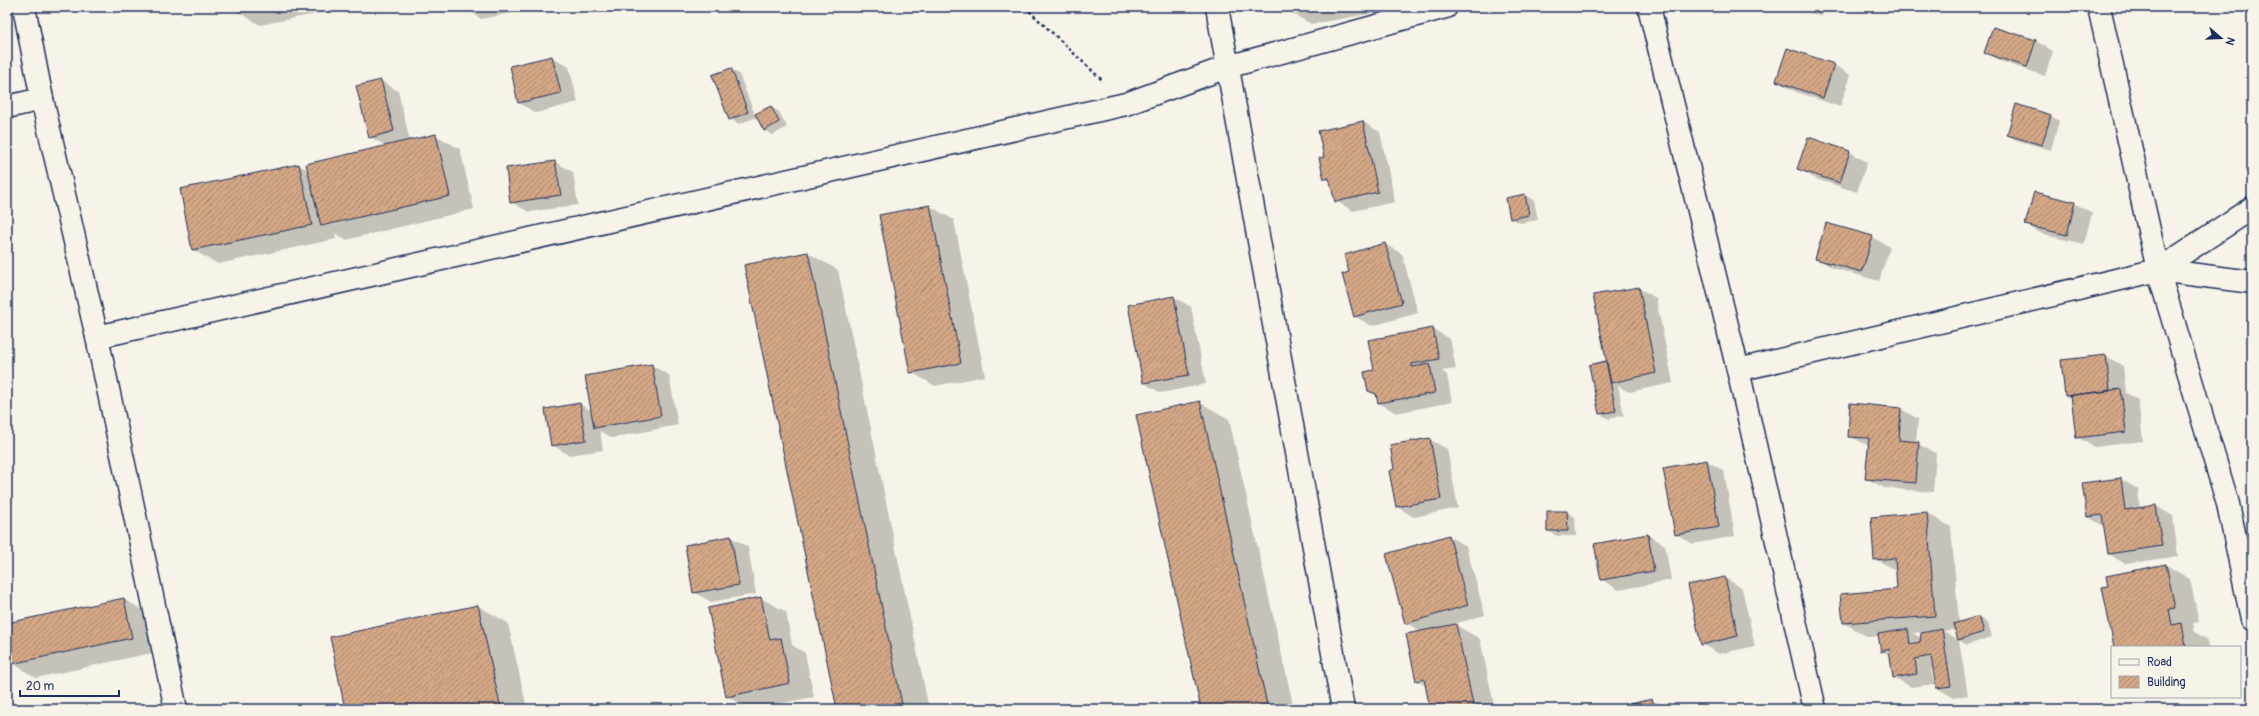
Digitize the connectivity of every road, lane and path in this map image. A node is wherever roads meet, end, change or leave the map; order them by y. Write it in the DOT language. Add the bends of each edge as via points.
graph roads {
  1 [pos="24,7"];
  2 [pos="1025,7"];
  3 [pos="1217,7"];
  4 [pos="1446,7"];
  5 [pos="1649,7"];
  6 [pos="2099,7"];
  7 [pos="1227,68"];
  8 [pos="42,99"];
  9 [pos="1126,104"];
  10 [pos="7,107"];
  11 [pos="2252,208"];
  12 [pos="2158,270"];
  13 [pos="2252,282"];
  14 [pos="97,337"];
  15 [pos="1738,370"];
  16 [pos="2252,619"];
  17 [pos="176,709"];
  18 [pos="1343,709"];
  19 [pos="1815,709"];
  1 -- 8 [label="street"];
  2 -- 9 [label="path"];
  3 -- 7 [label="street"];
  4 -- 7 [label="street"];
  5 -- 15 [label="street"];
  6 -- 12 [label="street"];
  7 -- 9 [label="street"];
  7 -- 18 [label="street"];
  8 -- 10 [label="street"];
  8 -- 14 [label="street"];
  9 -- 14 [label="street"];
  11 -- 12 [label="street"];
  12 -- 13 [label="street"];
  12 -- 15 [label="street"];
  12 -- 16 [label="street" via="2228,504"];
  14 -- 17 [label="street"];
  15 -- 19 [label="street"];
}
